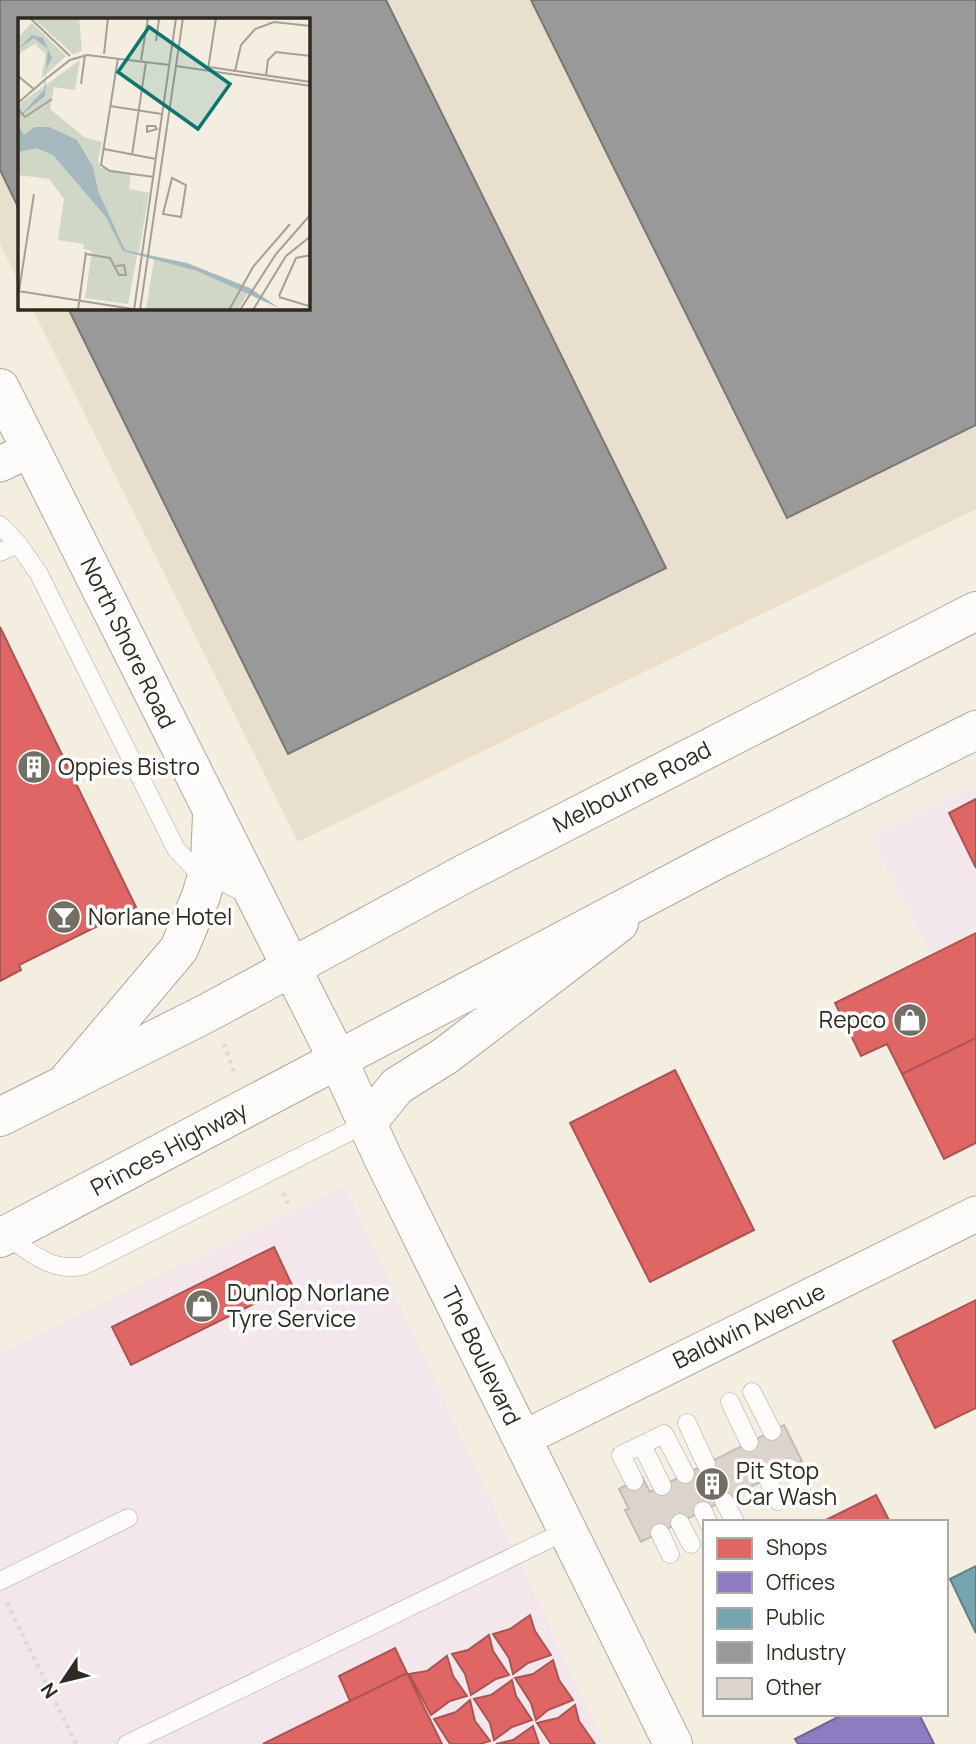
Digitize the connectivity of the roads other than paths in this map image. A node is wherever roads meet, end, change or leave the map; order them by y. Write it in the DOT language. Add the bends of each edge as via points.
graph roads {
  1 [pos="0,387"];
  2 [pos="16,456"];
  3 [pos="0,525"];
  4 [pos="18,544"];
  5 [pos="0,552"];
  6 [pos="976,611"];
  7 [pos="976,730"];
  8 [pos="212,812"];
  9 [pos="207,874"];
  10 [pos="665,888"];
  11 [pos="256,900"];
  12 [pos="291,967"];
  13 [pos="338,1060"];
  14 [pos="64,1085"];
  15 [pos="0,1117"];
  16 [pos="367,1123"];
  17 [pos="976,1214"];
  18 [pos="2,1237"];
  19 [pos="752,1392"];
  20 [pos="730,1402"];
  21 [pos="687,1423"];
  22 [pos="772,1431"];
  23 [pos="522,1439"];
  24 [pos="749,1442"];
  25 [pos="642,1445"];
  26 [pos="706,1464"];
  27 [pos="790,1468"];
  28 [pos="685,1474"];
  29 [pos="768,1479"];
  30 [pos="634,1481"];
  31 [pos="662,1486"];
  32 [pos="801,1489"];
  33 [pos="778,1500"];
  34 [pos="724,1501"];
  35 [pos="128,1518"];
  36 [pos="734,1520"];
  37 [pos="680,1523"];
  38 [pos="568,1530"];
  39 [pos="660,1533"];
  40 [pos="691,1544"];
  41 [pos="670,1554"];
  42 [pos="0,1581"];
  43 [pos="127,1744"];
  44 [pos="673,1744"];
  1 -- 2 [label="main road, North Shore Road"];
  2 -- 8 [label="main road, North Shore Road"];
  3 -- 4 [label="lane"];
  4 -- 5 [label="lane"];
  4 -- 9 [label="lane" via="39,574 176,849"];
  6 -- 12 [label="main road, Melbourne Road"];
  7 -- 10 [label="main road"];
  8 -- 9 [label="main road"];
  8 -- 11 [label="main road, North Shore Road"];
  9 -- 11 [label="lane"];
  9 -- 14 [label="main road" via="175,956"];
  10 -- 13 [label="main road"];
  10 -- 16 [label="main road" via="455,1049 397,1086"];
  11 -- 12 [label="main road, North Shore Road"];
  12 -- 13 [label="main road, The Boulevard"];
  12 -- 14 [label="main road"];
  13 -- 16 [label="main road, The Boulevard"];
  13 -- 18 [label="main road, Princes Highway"];
  14 -- 15 [label="main road"];
  16 -- 18 [label="lane" via="83,1266 59,1268"];
  16 -- 23 [label="main road, The Boulevard"];
  17 -- 23 [label="street, Baldwin Avenue"];
  19 -- 22 [label="lane"];
  20 -- 24 [label="lane"];
  21 -- 26 [label="lane"];
  23 -- 38 [label="main road, The Boulevard"];
  25 -- 28 [label="lane" via="664,1434"];
  25 -- 30 [label="lane" via="621,1455"];
  25 -- 31 [label="lane"];
  27 -- 32 [label="lane"];
  29 -- 33 [label="lane"];
  34 -- 36 [label="lane"];
  35 -- 42 [label="lane"];
  37 -- 40 [label="lane"];
  38 -- 43 [label="lane"];
  38 -- 44 [label="main road, The Boulevard"];
  39 -- 41 [label="lane"];
}
